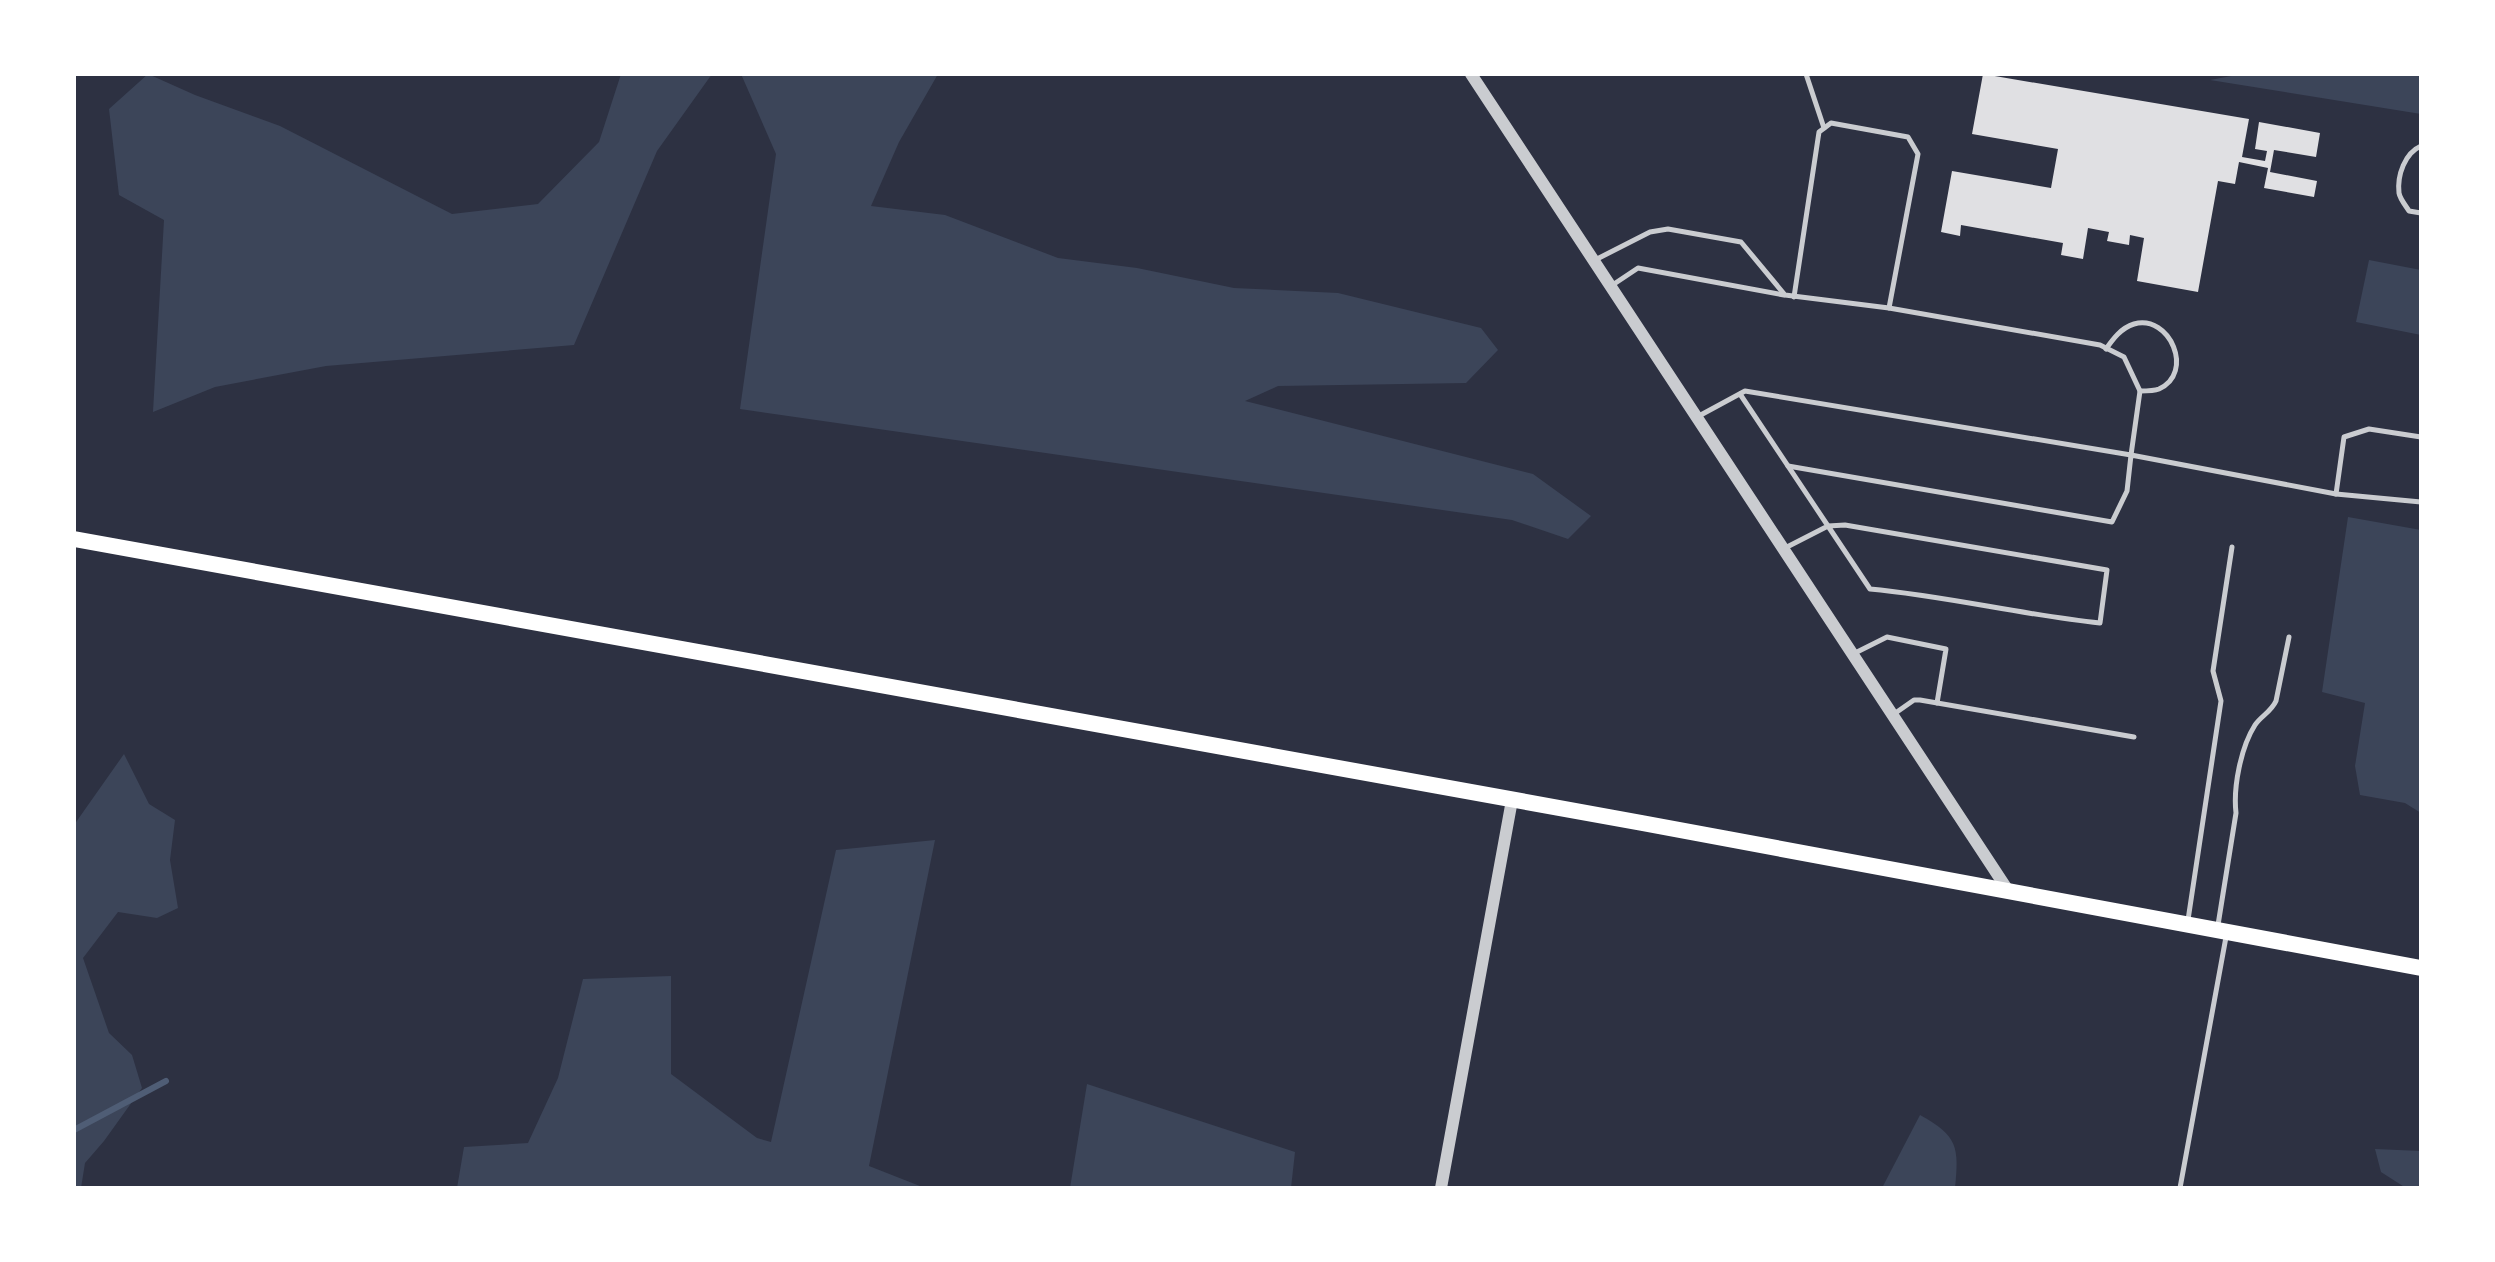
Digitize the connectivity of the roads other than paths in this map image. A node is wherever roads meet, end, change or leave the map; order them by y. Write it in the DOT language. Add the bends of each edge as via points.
graph roads {
  1 [pos="1471,74"];
  2 [pos="1806,74"];
  3 [pos="1824,128"];
  4 [pos="2421,146"];
  5 [pos="2421,213"];
  6 [pos="1594,260"];
  7 [pos="1611,286"];
  8 [pos="1785,295"];
  9 [pos="1794,297"];
  10 [pos="1889,308"];
  11 [pos="2106,349"];
  12 [pos="2140,391"];
  13 [pos="1740,394"];
  14 [pos="1697,417"];
  15 [pos="2421,437"];
  16 [pos="2131,455"];
  17 [pos="1788,466"];
  18 [pos="2336,494"];
  19 [pos="2421,502"];
  20 [pos="1828,526"];
  21 [pos="74,539"];
  22 [pos="2232,547"];
  23 [pos="1784,549"];
  24 [pos="2289,637"];
  25 [pos="1853,654"];
  26 [pos="1937,703"];
  27 [pos="1893,715"];
  28 [pos="2134,737"];
  29 [pos="1512,800"];
  30 [pos="2009,892"];
  31 [pos="2187,925"];
  32 [pos="2222,931"];
  33 [pos="2421,968"];
  34 [pos="1441,1188"];
  35 [pos="2180,1188"];
  1 -- 6 [label="street"];
  2 -- 3 [label="lane"];
  3 -- 9 [label="lane" via="1819,132"];
  3 -- 10 [label="lane" via="1831,123 1908,137 1918,154"];
  4 -- 5 [label="lane" via="2404,161 2399,195 2409,211"];
  6 -- 7 [label="street"];
  6 -- 8 [label="lane" via="1650,232 1686,231 1741,242"];
  7 -- 8 [label="lane" via="1638,268"];
  7 -- 14 [label="street"];
  8 -- 9 [label="lane"];
  9 -- 10 [label="lane"];
  10 -- 11 [label="lane"];
  11 -- 12 [label="lane" via="2124,357"];
  11 -- 12 [label="lane" via="2135,323 2166,332 2175,346 2172,379 2158,389"];
  12 -- 16 [label="lane"];
  13 -- 14 [label="lane"];
  13 -- 16 [label="lane"];
  13 -- 17 [label="lane"];
  14 -- 23 [label="street"];
  15 -- 18 [label="lane" via="2369,429 2344,437"];
  16 -- 17 [label="lane" via="2127,491 2112,522"];
  16 -- 18 [label="lane"];
  17 -- 20 [label="lane"];
  18 -- 19 [label="lane"];
  20 -- 20 [label="lane" via="1870,589 2100,623 2107,570"];
  20 -- 23 [label="lane"];
  21 -- 29 [label="main road"];
  22 -- 31 [label="lane" via="2213,671 2221,701"];
  23 -- 25 [label="street"];
  24 -- 32 [label="lane" via="2276,701 2253,728 2238,767"];
  25 -- 26 [label="lane" via="1887,637 1946,649"];
  25 -- 27 [label="street"];
  26 -- 27 [label="lane" via="1914,700"];
  26 -- 28 [label="lane"];
  27 -- 30 [label="street"];
  29 -- 30 [label="main road"];
  29 -- 34 [label="street"];
  30 -- 31 [label="main road"];
  31 -- 32 [label="main road"];
  32 -- 33 [label="main road"];
  32 -- 35 [label="lane"];
}
